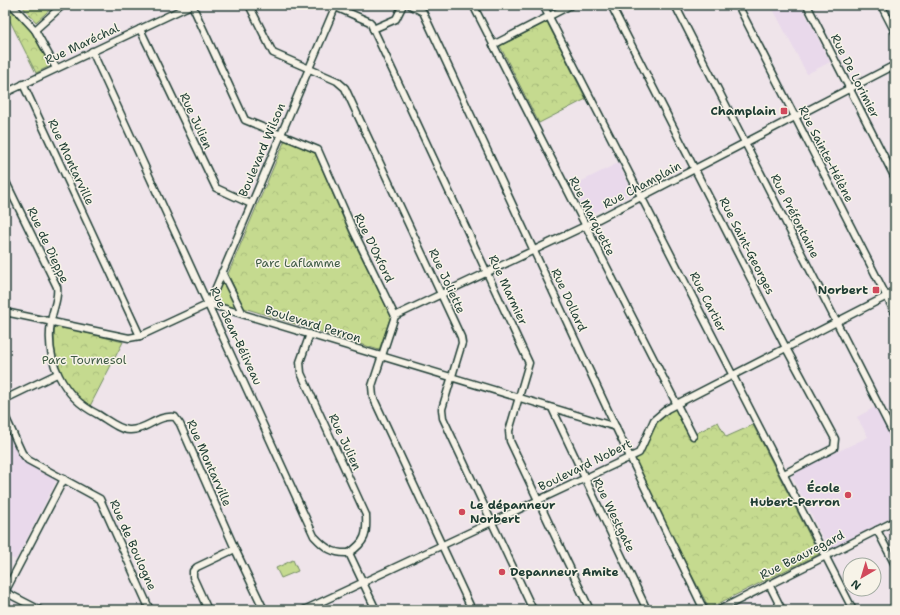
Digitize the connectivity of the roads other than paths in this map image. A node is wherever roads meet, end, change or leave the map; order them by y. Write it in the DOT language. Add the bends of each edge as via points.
graph roads {
  1 [pos="10,5"];
  2 [pos="62,5"];
  3 [pos="191,5"];
  4 [pos="249,5"];
  5 [pos="402,5"];
  6 [pos="410,5"];
  7 [pos="473,5"];
  8 [pos="543,5"];
  9 [pos="571,5"];
  10 [pos="611,5"];
  11 [pos="675,5"];
  12 [pos="738,5"];
  13 [pos="807,5"];
  14 [pos="881,5"];
  15 [pos="334,6"];
  16 [pos="5,8"];
  17 [pos="549,16"];
  18 [pos="373,28"];
  19 [pos="140,29"];
  20 [pos="35,30"];
  21 [pos="895,32"];
  22 [pos="493,45"];
  23 [pos="92,51"];
  24 [pos="895,65"];
  25 [pos="56,68"];
  26 [pos="308,69"];
  27 [pos="23,84"];
  28 [pos="849,89"];
  29 [pos="5,93"];
  30 [pos="795,117"];
  31 [pos="281,134"];
  32 [pos="745,142"];
  33 [pos="695,169"];
  34 [pos="895,178"];
  35 [pos="5,180"];
  36 [pos="642,198"];
  37 [pos="251,204"];
  38 [pos="585,226"];
  39 [pos="534,252"];
  40 [pos="222,272"];
  41 [pos="487,273"];
  42 [pos="895,292"];
  43 [pos="441,294"];
  44 [pos="886,296"];
  45 [pos="208,304"];
  46 [pos="5,312"];
  47 [pos="895,313"];
  48 [pos="243,314"];
  49 [pos="395,316"];
  50 [pos="837,321"];
  51 [pos="50,322"];
  52 [pos="310,334"];
  53 [pos="140,336"];
  54 [pos="786,348"];
  55 [pos="381,356"];
  56 [pos="57,374"];
  57 [pos="733,375"];
  58 [pos="451,377"];
  59 [pos="520,398"];
  60 [pos="5,399"];
  61 [pos="677,403"];
  62 [pos="552,408"];
  63 [pos="5,416"];
  64 [pos="616,427"];
  65 [pos="693,436"];
  66 [pos="895,437"];
  67 [pos="630,457"];
  68 [pos="784,474"];
  69 [pos="584,478"];
  70 [pos="64,479"];
  71 [pos="538,500"];
  72 [pos="895,521"];
  73 [pos="491,522"];
  74 [pos="877,530"];
  75 [pos="442,545"];
  76 [pos="235,549"];
  77 [pos="349,553"];
  78 [pos="825,556"];
  79 [pos="895,565"];
  80 [pos="363,582"];
  81 [pos="769,584"];
  82 [pos="5,592"];
  83 [pos="319,603"];
  84 [pos="40,610"];
  85 [pos="150,610"];
  86 [pos="208,610"];
  87 [pos="264,610"];
  88 [pos="304,610"];
  89 [pos="322,610"];
  90 [pos="376,610"];
  91 [pos="472,610"];
  92 [pos="533,610"];
  93 [pos="590,610"];
  94 [pos="647,610"];
  95 [pos="704,610"];
  96 [pos="719,610"];
  97 [pos="782,610"];
  98 [pos="853,610"];
  1 -- 16 [label="street"];
  1 -- 20 [label="street"];
  2 -- 20 [label="street"];
  3 -- 19 [label="street, Rue Maréchal"];
  3 -- 31 [label="street, Rue D'Oxford" via="245,120"];
  4 -- 26 [label="street, Rue Joliette" via="273,53"];
  5 -- 18 [label="street" via="396,19"];
  6 -- 39 [label="street, Rue Dollard" via="423,12"];
  7 -- 22 [label="street, Rue Marquette"];
  8 -- 17 [label="street, Rue Cartier"];
  9 -- 17 [label="street"];
  10 -- 33 [label="street, Rue Saint-Georges"];
  11 -- 32 [label="street, Rue Préfontaine"];
  12 -- 30 [label="street, Rue Sainte-Hélène"];
  13 -- 28 [label="street, Rue De Lorimier"];
  14 -- 21 [label="street"];
  15 -- 18 [label="street, Rue Marmier" via="370,22"];
  15 -- 26 [label="street, Boulevard Wilson"];
  17 -- 22 [label="street"];
  17 -- 36 [label="street, Rue Cartier"];
  18 -- 41 [label="street, Rue Marmier"];
  19 -- 23 [label="street, Rue Maréchal"];
  19 -- 37 [label="street, Rue Julien" via="216,188"];
  20 -- 25 [label="street"];
  22 -- 38 [label="street, Rue Marquette"];
  23 -- 25 [label="street, Rue Maréchal"];
  23 -- 45 [label="street, Rue Jean-Béliveau"];
  24 -- 28 [label="street, Rue Champlain"];
  25 -- 27 [label="street, Rue Maréchal"];
  26 -- 31 [label="street, Boulevard Wilson"];
  26 -- 43 [label="street, Rue Joliette" via="340,83 344,88"];
  27 -- 29 [label="street, Rue Maréchal"];
  27 -- 53 [label="street, Rue Montarville"];
  28 -- 30 [label="street, Rue Champlain"];
  28 -- 34 [label="street, Rue De Lorimier"];
  30 -- 32 [label="street, Rue Champlain"];
  30 -- 44 [label="street, Rue Sainte-Hélène"];
  31 -- 37 [label="street, Boulevard Wilson"];
  31 -- 49 [label="street, Rue D'Oxford" via="318,150"];
  32 -- 33 [label="street, Rue Champlain"];
  32 -- 50 [label="street, Rue Préfontaine"];
  33 -- 36 [label="street, Rue Champlain"];
  33 -- 54 [label="street, Rue Saint-Georges"];
  35 -- 51 [label="street, Rue de Dieppe" via="56,287 58,294"];
  36 -- 38 [label="street, Rue Champlain"];
  36 -- 57 [label="street, Rue Cartier"];
  37 -- 40 [label="street, Boulevard Wilson"];
  38 -- 39 [label="street, Rue Champlain"];
  38 -- 61 [label="street, Rue Marquette"];
  39 -- 41 [label="street, Rue Champlain"];
  39 -- 64 [label="street, Rue Dollard"];
  40 -- 45 [label="street, Boulevard Wilson"];
  40 -- 48 [label="street"];
  41 -- 43 [label="street, Rue Champlain"];
  41 -- 59 [label="street, Rue Marmier" via="529,363"];
  42 -- 44 [label="street, Boulevard Nobert"];
  43 -- 49 [label="street, Rue Champlain"];
  43 -- 58 [label="street, Rue Joliette" via="462,340"];
  44 -- 47 [label="street, Rue Sainte-Hélène"];
  44 -- 50 [label="street, Boulevard Nobert"];
  45 -- 48 [label="street, Boulevard Perron"];
  45 -- 53 [label="street"];
  45 -- 77 [label="street, Rue Jean-Béliveau" via="314,536 324,546 337,553"];
  46 -- 51 [label="street"];
  48 -- 52 [label="street, Boulevard Perron"];
  49 -- 55 [label="street"];
  50 -- 54 [label="street, Boulevard Nobert"];
  50 -- 66 [label="street, Rue Préfontaine"];
  51 -- 53 [label="street" via="115,336"];
  51 -- 56 [label="street, Rue Montarville" via="50,351"];
  52 -- 55 [label="street, Boulevard Perron"];
  52 -- 77 [label="street, Rue Julien" via="300,362 301,373 366,515 367,531 363,541 358,548"];
  54 -- 57 [label="street, Boulevard Nobert"];
  54 -- 68 [label="street, Rue Saint-Georges" via="835,439 834,448"];
  55 -- 58 [label="street, Boulevard Perron"];
  55 -- 75 [label="street" via="372,386 373,396"];
  56 -- 60 [label="street"];
  56 -- 76 [label="street, Rue Montarville" via="81,405 128,430 138,430 167,416 175,417"];
  57 -- 61 [label="street, Boulevard Nobert"];
  57 -- 68 [label="street, Rue Cartier"];
  58 -- 59 [label="street, Boulevard Perron"];
  58 -- 73 [label="street, Rue Joliette" via="442,409 443,418"];
  59 -- 62 [label="street, Boulevard Perron"];
  59 -- 71 [label="street, Rue Marmier" via="508,436"];
  61 -- 65 [label="street, Rue Marquette"];
  61 -- 67 [label="street, Boulevard Nobert" via="660,413 654,420 639,453"];
  62 -- 64 [label="street, Boulevard Perron"];
  62 -- 69 [label="street, Rue Westgate"];
  63 -- 70 [label="street, Rue de Boulogne" via="22,453 28,460"];
  64 -- 67 [label="street, Rue Dollard"];
  67 -- 69 [label="street, Boulevard Nobert"];
  67 -- 95 [label="street, Rue Dollard"];
  68 -- 78 [label="street, Rue Cartier"];
  69 -- 71 [label="street, Boulevard Nobert"];
  69 -- 94 [label="street, Rue Westgate"];
  70 -- 82 [label="street"];
  70 -- 85 [label="street, Rue de Boulogne" via="100,499"];
  71 -- 73 [label="street, Boulevard Nobert"];
  71 -- 93 [label="street, Rue Marmier"];
  72 -- 74 [label="street, Rue Beauregard"];
  73 -- 75 [label="street, Boulevard Nobert"];
  73 -- 92 [label="street, Rue Joliette"];
  74 -- 78 [label="street, Rue Beauregard"];
  74 -- 79 [label="street"];
  75 -- 80 [label="street, Boulevard Nobert"];
  75 -- 91 [label="street"];
  76 -- 86 [label="street" via="193,571 193,577"];
  76 -- 87 [label="street, Rue Montarville"];
  77 -- 80 [label="street"];
  78 -- 81 [label="street, Rue Beauregard"];
  78 -- 98 [label="street, Rue Cartier"];
  80 -- 83 [label="street, Boulevard Nobert"];
  80 -- 90 [label="street"];
  81 -- 96 [label="street, Rue Beauregard"];
  81 -- 97 [label="street"];
  82 -- 84 [label="street"];
  83 -- 88 [label="street, Boulevard Nobert"];
  83 -- 89 [label="street"];
}
